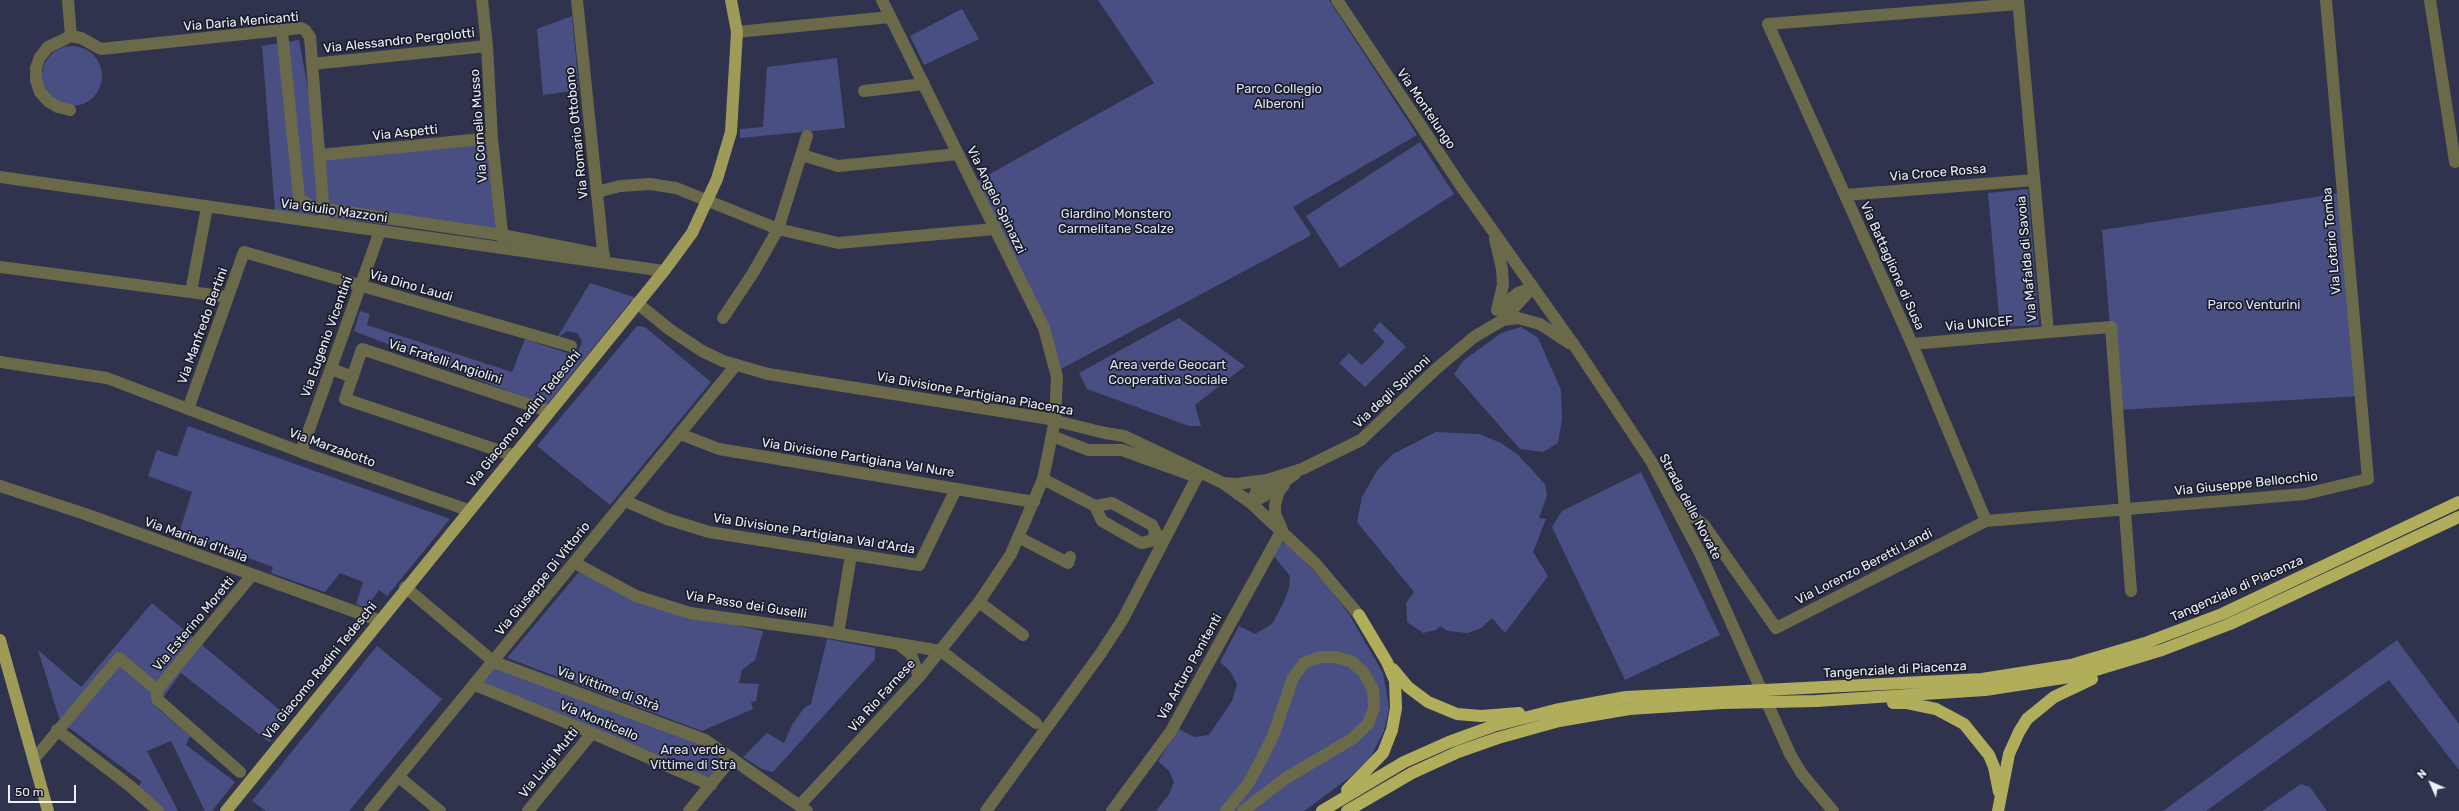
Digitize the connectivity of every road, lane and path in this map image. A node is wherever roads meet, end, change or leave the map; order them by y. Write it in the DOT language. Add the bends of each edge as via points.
graph roads {
  1 [pos="68,0"];
  2 [pos="482,0"];
  3 [pos="577,0"];
  4 [pos="731,0"];
  5 [pos="882,0"];
  6 [pos="1337,0"];
  7 [pos="2326,0"];
  8 [pos="2430,0"];
  9 [pos="2018,2"];
  10 [pos="890,17"];
  11 [pos="282,30"];
  12 [pos="737,32"];
  13 [pos="71,36"];
  14 [pos="487,46"];
  15 [pos="312,64"];
  16 [pos="924,84"];
  17 [pos="864,91"];
  18 [pos="70,110"];
  19 [pos="807,136"];
  20 [pos="492,138"];
  21 [pos="958,154"];
  22 [pos="320,155"];
  23 [pos="802,155"];
  24 [pos="2455,162"];
  25 [pos="0,177"];
  26 [pos="2034,180"];
  27 [pos="597,192"];
  28 [pos="1845,195"];
  29 [pos="708,200"];
  30 [pos="207,207"];
  31 [pos="323,208"];
  32 [pos="324,223"];
  33 [pos="778,228"];
  34 [pos="995,229"];
  35 [pos="380,232"];
  36 [pos="1493,232"];
  37 [pos="502,235"];
  38 [pos="504,249"];
  39 [pos="244,252"];
  40 [pos="604,259"];
  41 [pos="0,267"];
  42 [pos="664,271"];
  43 [pos="361,286"];
  44 [pos="1533,287"];
  45 [pos="191,292"];
  46 [pos="228,298"];
  47 [pos="637,303"];
  48 [pos="1500,315"];
  49 [pos="723,318"];
  50 [pos="2048,332"];
  51 [pos="1912,344"];
  52 [pos="571,346"];
  53 [pos="1576,348"];
  54 [pos="0,362"];
  55 [pos="736,365"];
  56 [pos="331,370"];
  57 [pos="353,377"];
  58 [pos="188,409"];
  59 [pos="548,411"];
  60 [pos="1055,420"];
  61 [pos="680,434"];
  62 [pos="1052,436"];
  63 [pos="301,452"];
  64 [pos="512,455"];
  65 [pos="1302,469"];
  66 [pos="1270,479"];
  67 [pos="2368,479"];
  68 [pos="1043,480"];
  69 [pos="1286,482"];
  70 [pos="1223,483"];
  71 [pos="1,487"];
  72 [pos="956,488"];
  73 [pos="625,502"];
  74 [pos="1034,502"];
  75 [pos="1674,502"];
  76 [pos="2459,502"];
  77 [pos="1251,503"];
  78 [pos="1094,506"];
  79 [pos="468,510"];
  80 [pos="2125,510"];
  81 [pos="2459,517"];
  82 [pos="1986,521"];
  83 [pos="1282,530"];
  84 [pos="1020,538"];
  85 [pos="851,555"];
  86 [pos="1070,557"];
  87 [pos="575,563"];
  88 [pos="252,575"];
  89 [pos="405,587"];
  90 [pos="2131,591"];
  91 [pos="979,602"];
  92 [pos="1359,615"];
  93 [pos="378,620"];
  94 [pos="838,634"];
  95 [pos="1023,635"];
  96 [pos="899,644"];
  97 [pos="1,645"];
  98 [pos="2162,650"];
  99 [pos="941,651"];
  100 [pos="494,662"];
  101 [pos="1387,662"];
  102 [pos="919,677"];
  103 [pos="475,685"];
  104 [pos="157,690"];
  105 [pos="1720,697"];
  106 [pos="1816,701"];
  107 [pos="1555,710"];
  108 [pos="1036,723"];
  109 [pos="57,730"];
  110 [pos="592,732"];
  111 [pos="35,758"];
  112 [pos="732,758"];
  113 [pos="240,772"];
  114 [pos="399,777"];
  115 [pos="710,785"];
  116 [pos="803,808"];
  117 [pos="1999,808"];
  118 [pos="46,810"];
  119 [pos="1323,810"];
  120 [pos="158,811"];
  121 [pos="226,811"];
  122 [pos="370,811"];
  123 [pos="440,811"];
  124 [pos="528,811"];
  125 [pos="689,811"];
  126 [pos="986,811"];
  127 [pos="1112,811"];
  128 [pos="1226,811"];
  129 [pos="1243,811"];
  130 [pos="1347,811"];
  131 [pos="1833,811"];
  1 -- 13 [label="street"];
  2 -- 14 [label="street, Via Cornelio Musso"];
  3 -- 27 [label="street, Via Romario Ottobono"];
  4 -- 12 [label="main road, Via Giacomo Radini Tedeschi"];
  5 -- 10 [label="street, Via Angelo Spinazzi"];
  6 -- 36 [label="street, Via Montelungo"];
  7 -- 67 [label="street, Via Lotario Tomba"];
  8 -- 24 [label="street"];
  9 -- 26 [label="street, Via Mafalda di Savoia"];
  9 -- 28 [label="street, Via Battaglione di Susa" via="1768,24"];
  10 -- 12 [label="street"];
  10 -- 16 [label="street, Via Angelo Spinazzi"];
  11 -- 13 [label="street, Via Daria Menicanti" via="101,49 81,38"];
  11 -- 15 [label="street, Via Daria Menicanti" via="301,28 308,33"];
  11 -- 31 [label="street" via="298,198 312,207"];
  12 -- 29 [label="main road, Via Giacomo Radini Tedeschi" via="731,132 724,159"];
  13 -- 18 [label="street" via="48,47 36,68 36,80 44,96 58,107"];
  14 -- 15 [label="street, Via Alessandro Pergolotti"];
  14 -- 20 [label="street, Via Cornelio Musso"];
  15 -- 22 [label="street, Via Daria Menicanti"];
  16 -- 17 [label="street"];
  16 -- 21 [label="street, Via Angelo Spinazzi"];
  19 -- 23 [label="street"];
  20 -- 22 [label="street, Via Aspetti"];
  20 -- 37 [label="street, Via Cornelio Musso"];
  21 -- 23 [label="street" via="838,166"];
  21 -- 34 [label="street, Via Angelo Spinazzi"];
  22 -- 31 [label="street, Via Daria Menicanti"];
  23 -- 33 [label="street"];
  25 -- 30 [label="street, Via Giulio Mazzoni"];
  26 -- 28 [label="street, Via Croce Rossa"];
  26 -- 50 [label="street, Via Mafalda di Savoia"];
  27 -- 29 [label="street" via="620,186 650,184 676,188"];
  27 -- 40 [label="street, Via Romario Ottobono"];
  28 -- 51 [label="street, Via Battaglione di Susa"];
  29 -- 33 [label="street"];
  29 -- 42 [label="main road, Via Giacomo Radini Tedeschi" via="692,233"];
  30 -- 32 [label="street, Via Giulio Mazzoni"];
  30 -- 45 [label="street"];
  31 -- 32 [label="street, Via Daria Menicanti"];
  31 -- 37 [label="street"];
  32 -- 35 [label="street, Via Giulio Mazzoni"];
  33 -- 34 [label="street" via="838,243"];
  33 -- 49 [label="street" via="753,273"];
  34 -- 60 [label="street, Via Angelo Spinazzi" via="1044,328 1057,377"];
  35 -- 38 [label="street, Via Giulio Mazzoni"];
  35 -- 43 [label="street, Via Eugenio Vicentini"];
  36 -- 44 [label="street, Strada delle Novate"];
  36 -- 48 [label="street" via="1502,268"];
  37 -- 38 [label="street, Via Cornelio Musso"];
  37 -- 40 [label="street"];
  38 -- 40 [label="street, Via Giulio Mazzoni"];
  39 -- 43 [label="street, Via Dino Laudi"];
  39 -- 46 [label="street, Via Manfredo Bertini"];
  40 -- 42 [label="street, Via Giulio Mazzoni"];
  41 -- 45 [label="street"];
  42 -- 47 [label="main road, Via Giacomo Radini Tedeschi"];
  43 -- 52 [label="street, Via Dino Laudi"];
  43 -- 56 [label="street, Via Eugenio Vicentini"];
  44 -- 48 [label="street, Via degli Spinoni"];
  44 -- 53 [label="street, Strada delle Novate"];
  45 -- 46 [label="street"];
  46 -- 58 [label="street, Via Manfredo Bertini"];
  47 -- 55 [label="street, Via Divisione Partigiana Piacenza" via="702,351"];
  47 -- 59 [label="main road, Via Giacomo Radini Tedeschi"];
  48 -- 53 [label="street" via="1540,324"];
  48 -- 65 [label="street, Via degli Spinoni" via="1436,369 1361,440"];
  50 -- 51 [label="street, Via UNICEF"];
  50 -- 80 [label="street, Via Mafalda di Savoia" via="2111,327"];
  51 -- 82 [label="street, Via Battaglione di Susa"];
  53 -- 75 [label="street, Strada delle Novate" via="1651,461"];
  54 -- 58 [label="street, Via Marzabotto" via="107,378"];
  55 -- 60 [label="street, Via Divisione Partigiana Piacenza" via="768,374"];
  55 -- 61 [label="street, Via Giuseppe Di Vittorio"];
  56 -- 57 [label="street"];
  56 -- 63 [label="street, Via Eugenio Vicentini"];
  57 -- 59 [label="street, Via Fratelli Angiolini" via="362,349"];
  57 -- 64 [label="street" via="345,399"];
  58 -- 63 [label="street, Via Marzabotto"];
  59 -- 64 [label="main road, Via Giacomo Radini Tedeschi"];
  60 -- 62 [label="street, Via Rio Farnese"];
  60 -- 70 [label="street, Via Divisione Partigiana Piacenza" via="1124,436"];
  61 -- 72 [label="street, Via Divisione Partigiana Val Nure" via="719,449"];
  61 -- 73 [label="street, Via Giuseppe Di Vittorio"];
  62 -- 68 [label="street, Via Rio Farnese"];
  62 -- 126 [label="street" via="1088,450 1122,450 1197,477 1124,619"];
  63 -- 79 [label="street, Via Marzabotto"];
  64 -- 79 [label="main road, Via Giacomo Radini Tedeschi"];
  65 -- 66 [label="street, Via degli Spinoni"];
  65 -- 69 [label="street, Via degli Spinoni"];
  66 -- 70 [label="street" via="1236,484"];
  66 -- 77 [label="street, Via degli Spinoni" via="1258,488"];
  67 -- 80 [label="street, Via Giuseppe Bellocchio" via="2305,494"];
  68 -- 74 [label="street, Via Rio Farnese"];
  68 -- 78 [label="street"];
  69 -- 77 [label="street, Via degli Spinoni"];
  69 -- 83 [label="street" via="1278,493 1275,505 1275,514"];
  70 -- 77 [label="street, Via Divisione Partigiana Piacenza"];
  71 -- 88 [label="street, Via Marinai d'Italia" via="85,514"];
  72 -- 74 [label="street, Via Divisione Partigiana Val Nure"];
  72 -- 85 [label="street, Via Divisione Partigiana Val d'Arda" via="919,565"];
  73 -- 85 [label="street, Via Divisione Partigiana Val d'Arda" via="709,532"];
  73 -- 87 [label="street, Via Giuseppe Di Vittorio"];
  74 -- 84 [label="street, Via Rio Farnese"];
  75 -- 82 [label="street, Via Lorenzo Beretti Landi" via="1704,525 1776,628"];
  75 -- 131 [label="street, Strada delle Novate" via="1701,555 1790,754 1802,774"];
  76 -- 105 [label="highway, Tangenziale di Piacenza" via="2222,614 2145,643 2072,665 1982,679 1816,688"];
  77 -- 83 [label="street, Via Divisione Partigiana Piacenza"];
  78 -- 78 [label="street" via="1102,521 1141,543 1151,541 1156,533 1152,525 1112,503"];
  79 -- 89 [label="main road, Via Giacomo Radini Tedeschi"];
  80 -- 82 [label="street, Via Lorenzo Beretti Landi"];
  80 -- 90 [label="street, Via Mafalda di Savoia"];
  81 -- 98 [label="highway, Tangenziale di Piacenza" via="2230,624"];
  83 -- 92 [label="street, Via Divisione Partigiana Piacenza" via="1316,564"];
  83 -- 127 [label="street, Via Arturo Penitenti" via="1171,731"];
  84 -- 86 [label="street" via="1068,563"];
  84 -- 91 [label="street, Via Rio Farnese"];
  85 -- 94 [label="street"];
  87 -- 94 [label="street, Via Passo dei Guselli" via="636,596 690,613"];
  87 -- 100 [label="street, Via Giuseppe Di Vittorio"];
  88 -- 93 [label="street, Via Marinai d'Italia"];
  88 -- 104 [label="street, Via Esterino Moretti"];
  89 -- 93 [label="main road, Via Giacomo Radini Tedeschi"];
  89 -- 100 [label="street, Via Vittime di Strà"];
  91 -- 95 [label="street"];
  91 -- 99 [label="street, Via Rio Farnese"];
  92 -- 101 [label="highway"];
  93 -- 121 [label="main road, Via Giacomo Radini Tedeschi"];
  94 -- 96 [label="street, Via Passo dei Guselli"];
  96 -- 99 [label="street, Via Passo dei Guselli"];
  96 -- 102 [label="street" via="911,654"];
  97 -- 111 [label="main road"];
  98 -- 106 [label="highway, Tangenziale di Piacenza" via="2076,676 1985,690"];
  98 -- 117 [label="highway" via="2079,683 2039,707 2019,732 2009,754"];
  99 -- 102 [label="street, Via Rio Farnese"];
  99 -- 108 [label="street, Via Passo dei Guselli"];
  100 -- 103 [label="street, Via Giuseppe Di Vittorio"];
  100 -- 112 [label="street, Via Vittime di Strà" via="705,740"];
  101 -- 107 [label="highway" via="1408,687 1428,702 1457,714 1481,716"];
  101 -- 119 [label="highway" via="1395,681 1396,708 1392,730 1383,753 1362,776"];
  102 -- 116 [label="street, Via Rio Farnese"];
  103 -- 110 [label="street, Via Monticello"];
  103 -- 114 [label="street, Via Giuseppe Di Vittorio"];
  104 -- 109 [label="street" via="119,658"];
  104 -- 113 [label="street" via="157,699"];
  105 -- 106 [label="highway, Tangenziale di Piacenza"];
  105 -- 107 [label="highway, Tangenziale di Piacenza" via="1626,696"];
  105 -- 130 [label="highway, Tangenziale di Piacenza" via="1559,721 1498,738 1458,752 1412,773"];
  106 -- 117 [label="highway" via="1907,703 1936,709 1951,716 1973,733 1989,755 1998,785"];
  107 -- 119 [label="highway, Tangenziale di Piacenza" via="1493,726 1449,742 1404,762"];
  109 -- 111 [label="street"];
  109 -- 120 [label="street"];
  110 -- 115 [label="street, Via Monticello"];
  110 -- 124 [label="street, Via Luigi Mutti"];
  111 -- 118 [label="main road"];
  112 -- 115 [label="street"];
  112 -- 116 [label="street, Via Vittime di Strà"];
  114 -- 122 [label="street, Via Giuseppe Di Vittorio"];
  114 -- 123 [label="street"];
  115 -- 125 [label="street"];
  128 -- 129 [label="street" via="1248,784 1261,760 1273,736 1293,678 1304,664 1320,657 1336,656 1352,662 1364,673 1373,690 1374,708 1368,724 1352,739 1286,778"];
}
